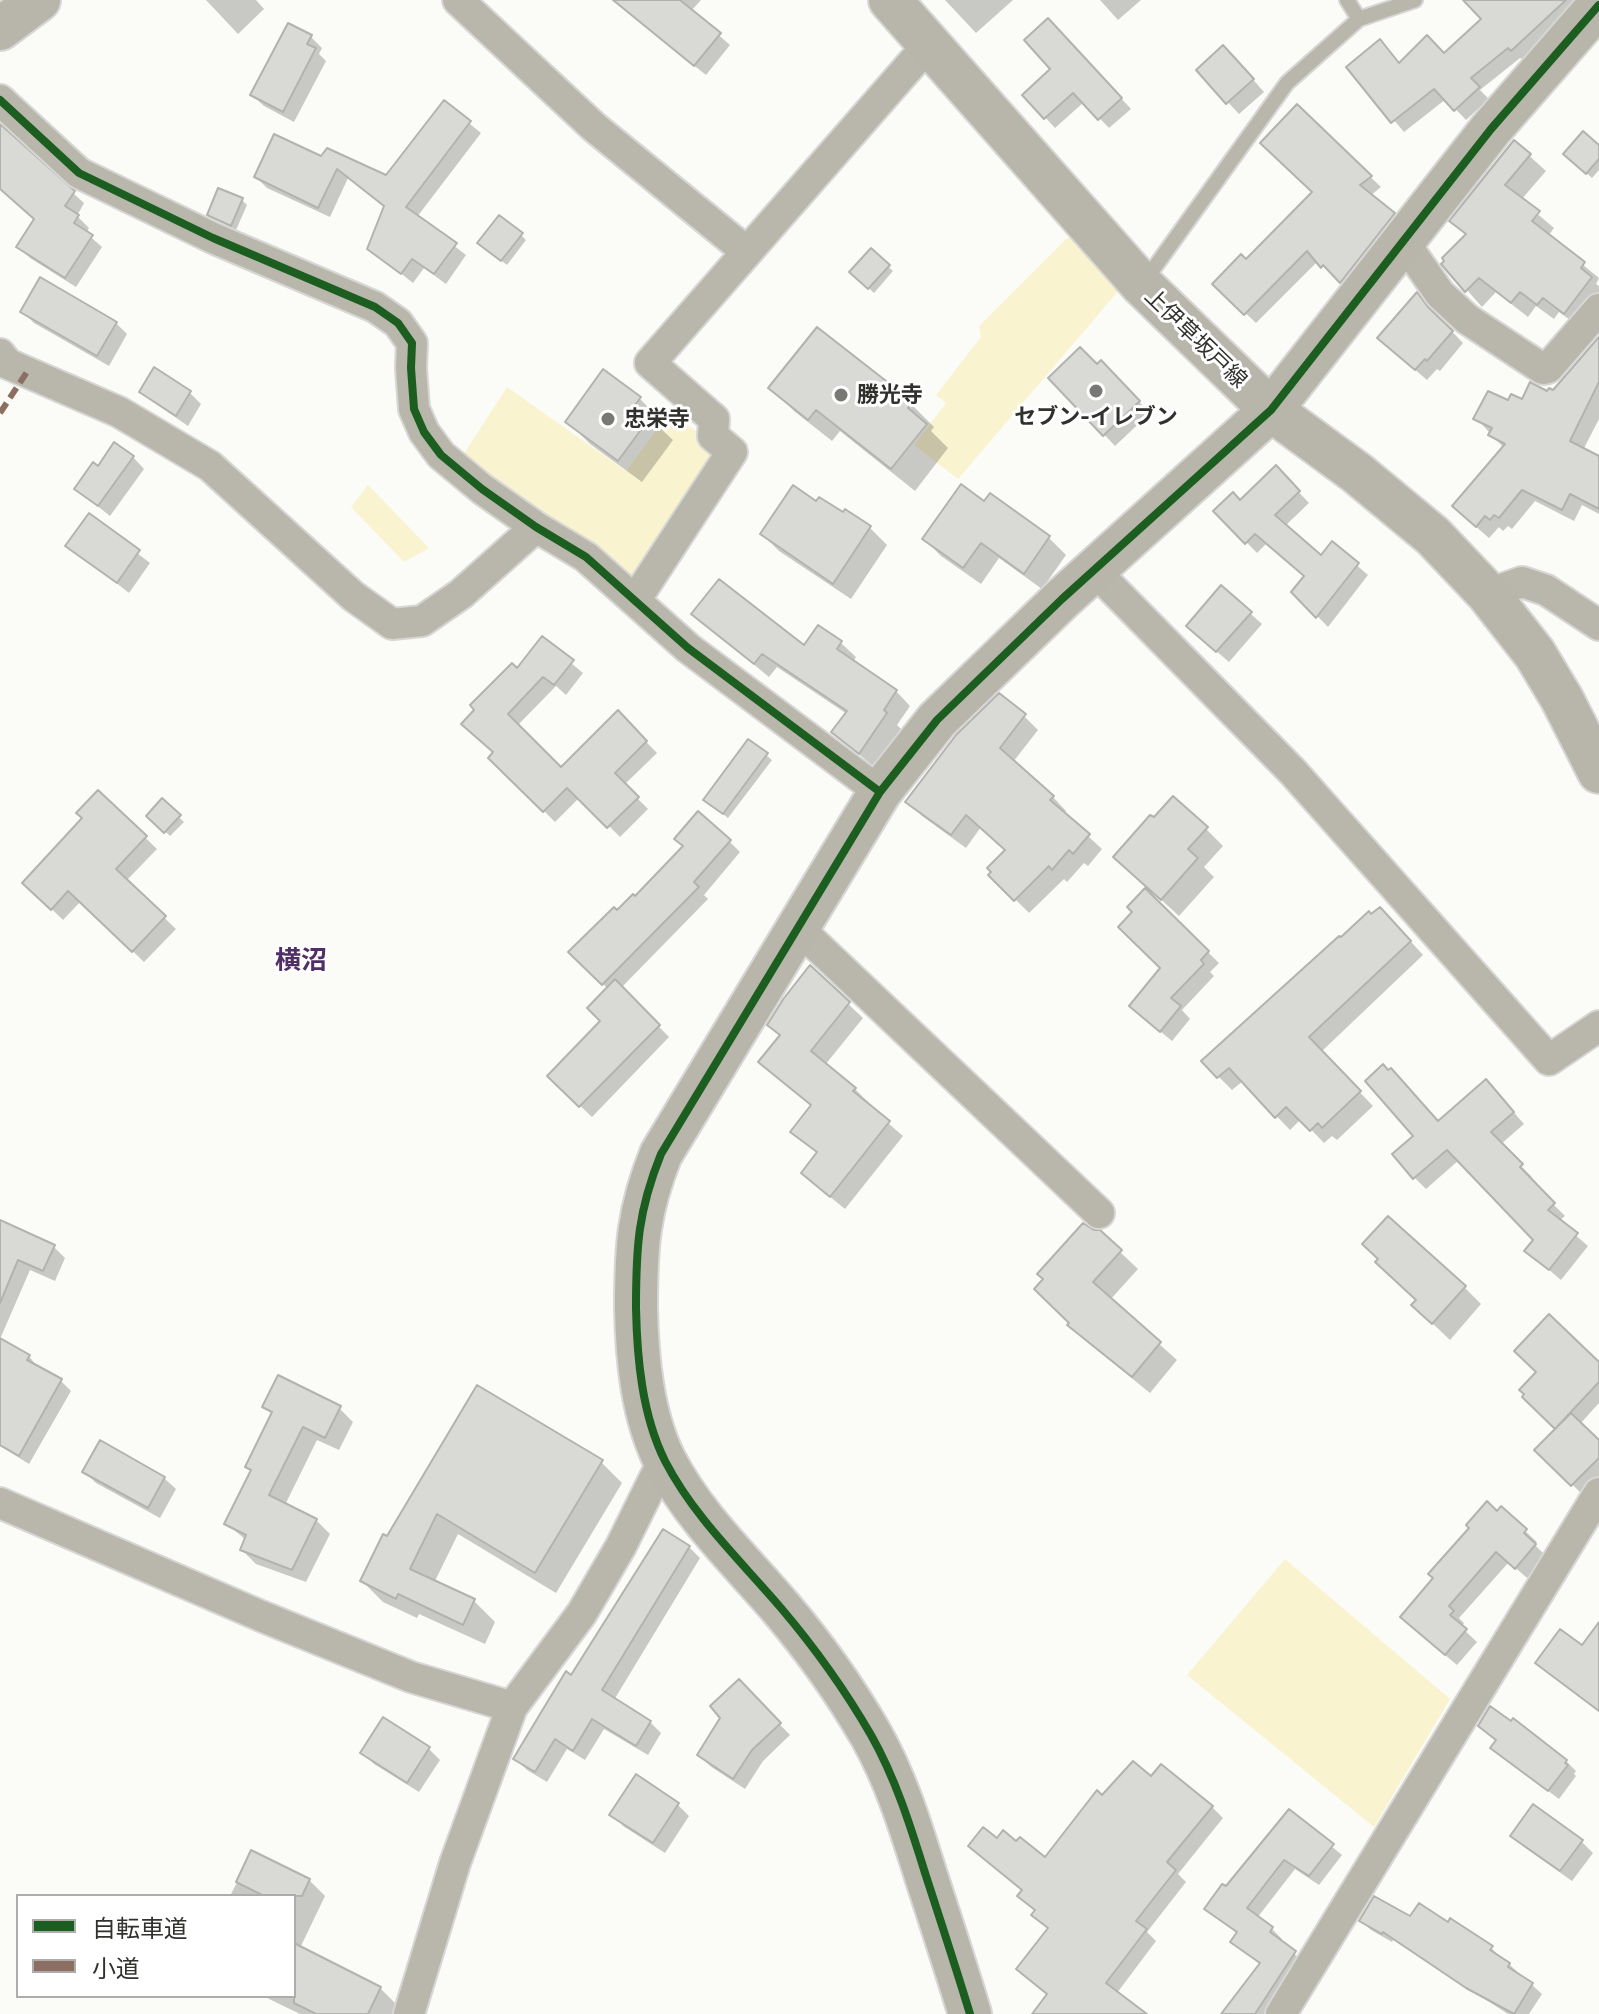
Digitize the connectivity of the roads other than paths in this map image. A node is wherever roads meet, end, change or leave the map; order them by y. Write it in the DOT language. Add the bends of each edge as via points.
graph roads {
  1 [pos="39,0"];
  2 [pos="458,0"];
  3 [pos="890,0"];
  4 [pos="1347,0"];
  5 [pos="1415,0"];
  6 [pos="1599,5"];
  7 [pos="1359,19"];
  8 [pos="0,29"];
  9 [pos="929,44"];
  10 [pos="0,100"];
  11 [pos="1410,251"];
  12 [pos="747,252"];
  13 [pos="1142,285"];
  14 [pos="1599,309"];
  15 [pos="0,354"];
  16 [pos="1271,410"];
  17 [pos="536,527"];
  18 [pos="1095,571"];
  19 [pos="1488,594"];
  20 [pos="636,599"];
  21 [pos="1599,625"];
  22 [pos="1599,772"];
  23 [pos="880,792"];
  24 [pos="797,927"];
  25 [pos="1599,1026"];
  26 [pos="1099,1213"];
  27 [pos="664,1459"];
  28 [pos="1599,1493"];
  29 [pos="0,1503"];
  30 [pos="512,1707"];
  31 [pos="409,2014"];
  32 [pos="970,2014"];
  33 [pos="1281,2014"];
  1 -- 8 [label="street"];
  2 -- 12 [label="street" via="594,127"];
  3 -- 9 [label="street, 上伊草坂戸線"];
  4 -- 7 [label="lane"];
  5 -- 7 [label="lane"];
  6 -- 16 [label="street" via="1491,129"];
  7 -- 13 [label="lane" via="1287,83"];
  9 -- 12 [label="street"];
  9 -- 13 [label="street, 上伊草坂戸線"];
  10 -- 17 [label="street" via="79,173 375,307 398,323 412,343 414,409 424,432 441,455"];
  11 -- 14 [label="street" via="1440,294 1467,319 1543,369"];
  12 -- 20 [label="street" via="650,363 714,419 713,436 732,452"];
  13 -- 16 [label="street, 上伊草坂戸線"];
  15 -- 17 [label="street" via="8,364 119,412 210,466 353,596 392,624 422,621"];
  16 -- 18 [label="street"];
  16 -- 19 [label="street, 上伊草坂戸線" via="1433,536"];
  17 -- 20 [label="street" via="586,557"];
  18 -- 23 [label="street" via="937,720"];
  18 -- 25 [label="street" via="1293,772 1549,1060"];
  19 -- 21 [label="street" via="1522,582 1546,590"];
  19 -- 22 [label="street, 上伊草坂戸線" via="1535,654"];
  20 -- 23 [label="street" via="688,648"];
  23 -- 24 [label="street"];
  24 -- 26 [label="street"];
  24 -- 27 [label="street" via="661,1154 646,1192 636,1274 639,1363"];
  27 -- 30 [label="street" via="582,1613"];
  27 -- 32 [label="street" via="695,1508 841,1685 873,1739 907,1814"];
  28 -- 33 [label="street"];
  29 -- 30 [label="street" via="397,1671"];
  30 -- 31 [label="street" via="455,1863"];
}
